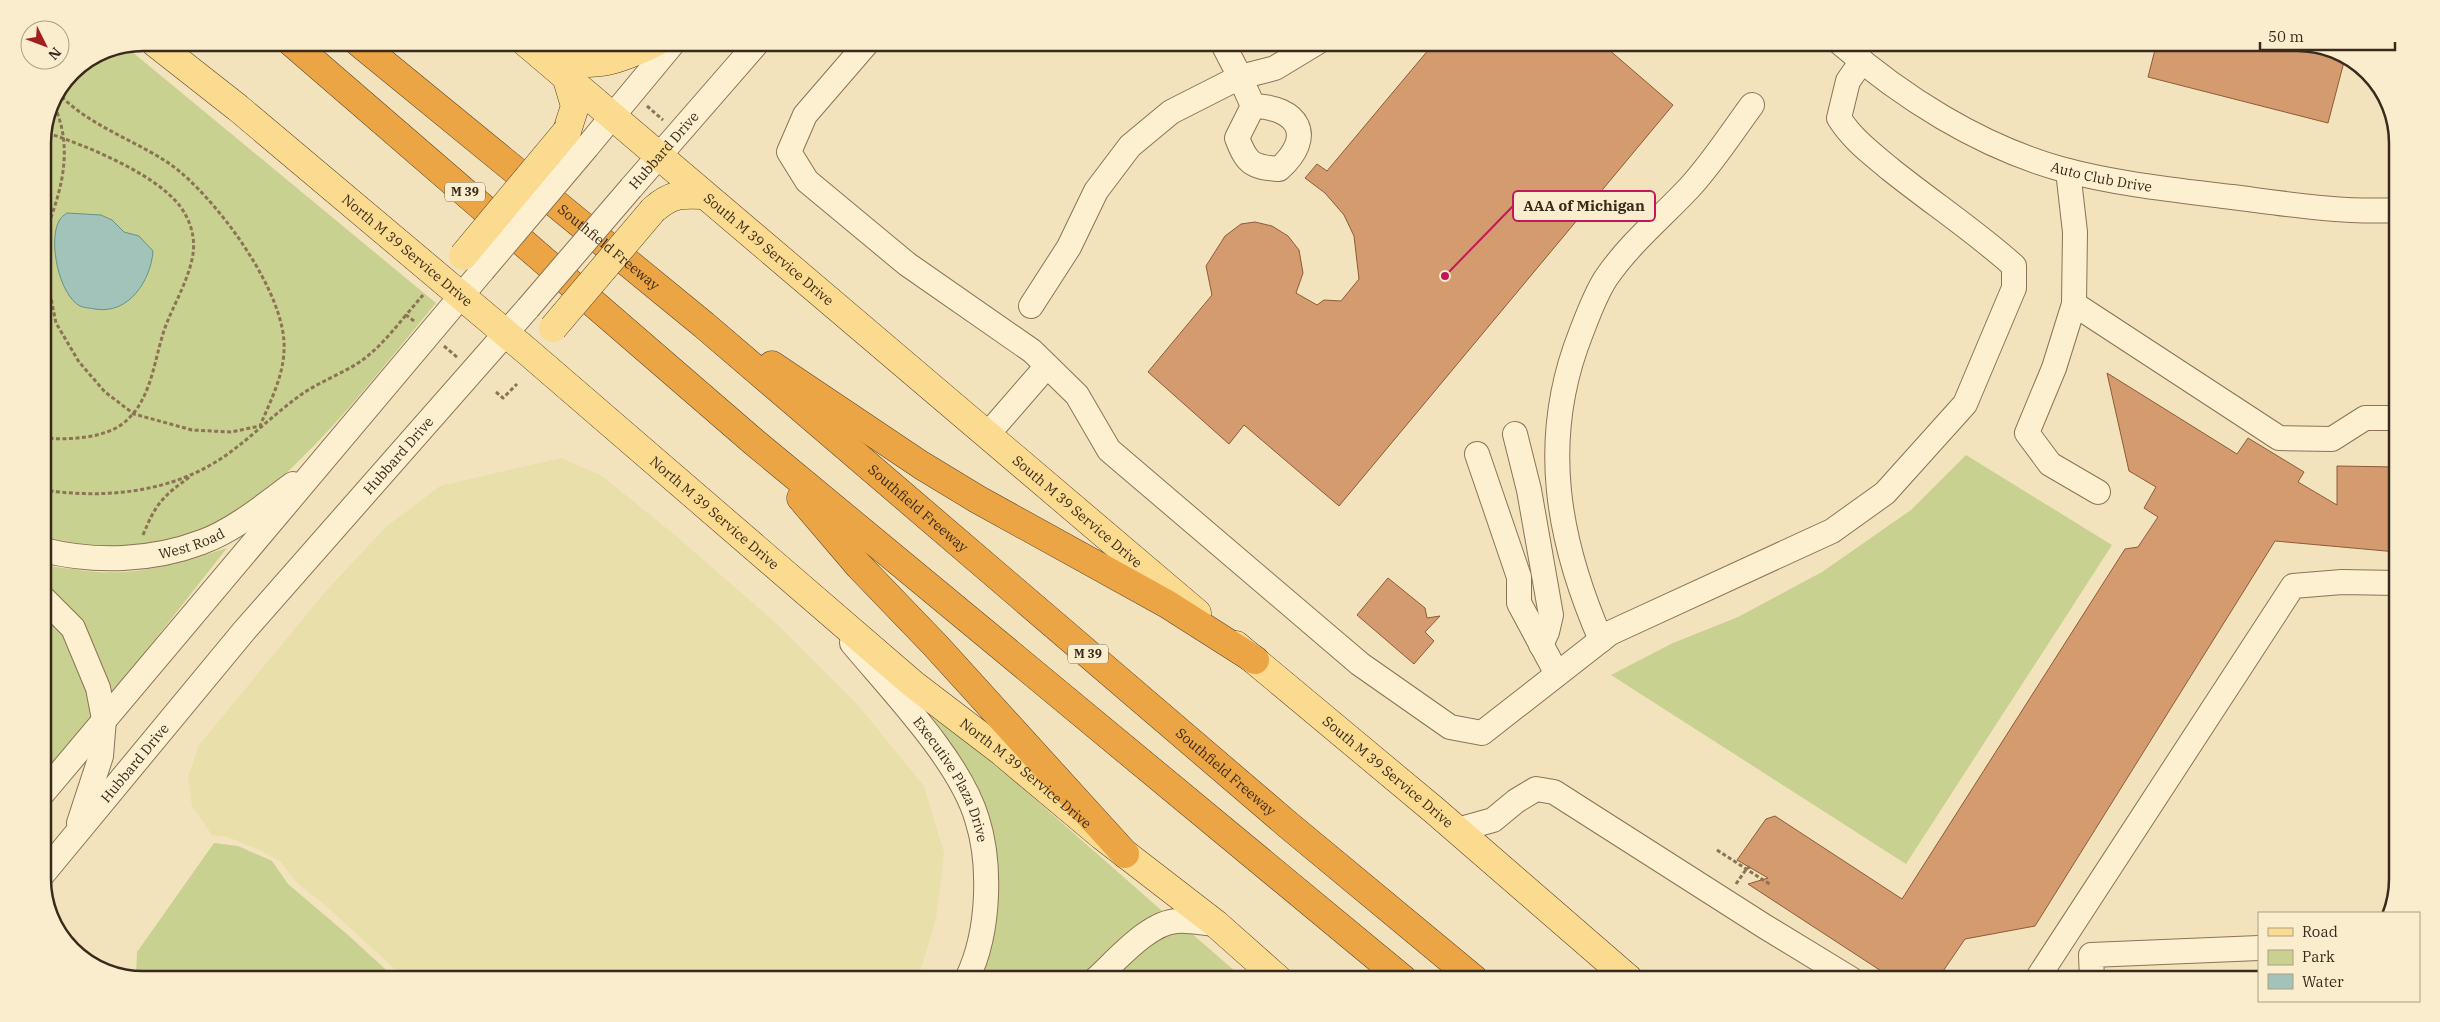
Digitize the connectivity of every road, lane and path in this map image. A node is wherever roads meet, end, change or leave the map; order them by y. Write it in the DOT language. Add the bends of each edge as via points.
graph roads {
  1 [pos="165,51"];
  2 [pos="301,51"];
  3 [pos="369,51"];
  4 [pos="535,51"];
  5 [pos="543,51"];
  6 [pos="638,51"];
  7 [pos="667,51"];
  8 [pos="750,51"];
  9 [pos="860,51"];
  10 [pos="1227,51"];
  11 [pos="1303,51"];
  12 [pos="1850,51"];
  13 [pos="1862,61"];
  14 [pos="566,76"];
  15 [pos="1240,77"];
  16 [pos="63,99"];
  17 [pos="1752,105"];
  18 [pos="646,106"];
  19 [pos="1253,106"];
  20 [pos="57,111"];
  21 [pos="613,117"];
  22 [pos="668,124"];
  23 [pos="51,134"];
  24 [pos="65,139"];
  25 [pos="578,139"];
  26 [pos="658,156"];
  27 [pos="2068,170"];
  28 [pos="703,195"];
  29 [pos="2389,210"];
  30 [pos="51,215"];
  31 [pos="473,263"];
  32 [pos="424,265"];
  33 [pos="424,296"];
  34 [pos="461,296"];
  35 [pos="51,298"];
  36 [pos="2074,304"];
  37 [pos="1031,306"];
  38 [pos="406,315"];
  39 [pos="419,324"];
  40 [pos="704,325"];
  41 [pos="506,334"];
  42 [pos="441,344"];
  43 [pos="462,362"];
  44 [pos="1046,366"];
  45 [pos="557,378"];
  46 [pos="517,384"];
  47 [pos="496,392"];
  48 [pos="134,414"];
  49 [pos="2389,418"];
  50 [pos="260,426"];
  51 [pos="1514,434"];
  52 [pos="987,435"];
  53 [pos="51,438"];
  54 [pos="754,442"];
  55 [pos="1477,454"];
  56 [pos="321,465"];
  57 [pos="196,473"];
  58 [pos="51,491"];
  59 [pos="2098,492"];
  60 [pos="51,551"];
  61 [pos="141,557"];
  62 [pos="2389,583"];
  63 [pos="51,606"];
  64 [pos="826,610"];
  65 [pos="1601,640"];
  66 [pos="1541,645"];
  67 [pos="1255,660"];
  68 [pos="1557,674"];
  69 [pos="104,719"];
  70 [pos="51,783"];
  71 [pos="1457,830"];
  72 [pos="74,836"];
  73 [pos="1717,850"];
  74 [pos="1125,854"];
  75 [pos="51,864"];
  76 [pos="1748,868"];
  77 [pos="1771,885"];
  78 [pos="1731,892"];
  79 [pos="1216,924"];
  80 [pos="2258,948"];
  81 [pos="969,971"];
  82 [pos="1106,971"];
  83 [pos="1268,971"];
  84 [pos="1392,971"];
  85 [pos="1463,971"];
  86 [pos="1619,971"];
  87 [pos="1836,971"];
  88 [pos="2043,971"];
  89 [pos="2092,971"];
  1 -- 32 [label="main road, North M 39 Service Drive"];
  2 -- 54 [label="highway, M 39"];
  3 -- 40 [label="highway, Southfield Freeway / M 39"];
  4 -- 14 [label="main road, South M 39 Service Drive"];
  5 -- 6 [label="main road" via="585,64 622,59"];
  7 -- 21 [label="street"];
  8 -- 26 [label="street, Hubbard Drive"];
  9 -- 44 [label="street" via="805,115 789,152 807,181 907,264 1032,351"];
  10 -- 15 [label="street"];
  11 -- 15 [label="street" via="1275,68"];
  12 -- 13 [label="street, Auto Club Drive"];
  13 -- 27 [label="street, Auto Club Drive" via="1912,98 1967,131 2020,155"];
  13 -- 65 [label="street" via="1848,81 1839,118 1850,136 2014,266 2014,288 1965,404 1885,493 1832,531"];
  14 -- 21 [label="main road, South M 39 Service Drive"];
  14 -- 25 [label="main road" via="575,106"];
  15 -- 19 [label="street"];
  15 -- 37 [label="street" via="1171,112 1130,146 1096,191 1069,247"];
  16 -- 50 [label="path" via="92,122 171,165 235,234 263,276 283,325 284,351 281,373"];
  17 -- 65 [label="street" via="1695,182 1635,243 1606,279 1572,356 1555,456 1569,551 1581,595"];
  18 -- 22 [label="path"];
  20 -- 24 [label="path"];
  21 -- 25 [label="street"];
  21 -- 26 [label="main road, South M 39 Service Drive"];
  23 -- 24 [label="path"];
  24 -- 30 [label="path" via="63,180"];
  24 -- 48 [label="path" via="127,166 171,196 185,213 193,234 193,254 186,277 166,325 147,389"];
  25 -- 31 [label="main road, bridge"];
  26 -- 28 [label="main road, South M 39 Service Drive"];
  26 -- 41 [label="street, Hubbard Drive, bridge"];
  27 -- 29 [label="street, Auto Club Drive" via="2140,185 2314,208"];
  27 -- 36 [label="street" via="2075,232"];
  28 -- 45 [label="main road, bridge" via="682,194 666,198 553,328 546,340 546,354"];
  28 -- 52 [label="main road, South M 39 Service Drive"];
  31 -- 32 [label="main road"];
  31 -- 34 [label="street"];
  32 -- 34 [label="main road, North M 39 Service Drive"];
  33 -- 38 [label="path"];
  34 -- 41 [label="main road, North M 39 Service Drive"];
  34 -- 56 [label="street"];
  35 -- 48 [label="path" via="56,322 79,362 105,392"];
  36 -- 49 [label="street" via="2279,438 2332,439 2365,418"];
  36 -- 59 [label="street" via="2054,368 2027,433 2050,464"];
  38 -- 39 [label="path"];
  38 -- 50 [label="path" via="371,353 303,393"];
  40 -- 67 [label="highway" via="786,373 976,499 1167,604"];
  40 -- 85 [label="highway, Southfield Freeway / M 39"];
  41 -- 45 [label="main road, North M 39 Service Drive"];
  41 -- 72 [label="street, Hubbard Drive" via="244,631"];
  42 -- 43 [label="path"];
  44 -- 52 [label="street"];
  44 -- 68 [label="street" via="1077,395 1109,450 1360,664 1450,727 1482,733"];
  45 -- 64 [label="main road, North M 39 Service Drive"];
  46 -- 47 [label="path" via="503,398"];
  48 -- 50 [label="path" via="192,430 231,432"];
  48 -- 53 [label="path" via="124,423 104,432 82,437"];
  50 -- 57 [label="path" via="224,456"];
  51 -- 66 [label="street" via="1529,490 1551,615"];
  52 -- 67 [label="main road, South M 39 Service Drive"];
  54 -- 74 [label="highway" via="859,566"];
  54 -- 84 [label="highway, M 39"];
  55 -- 66 [label="street" via="1519,577 1519,603"];
  56 -- 61 [label="street, West Road" via="245,518 203,542 152,557"];
  56 -- 69 [label="street"];
  57 -- 58 [label="path" via="134,492 100,494"];
  57 -- 61 [label="path" via="164,496 153,511 142,538"];
  60 -- 61 [label="street, West Road" via="99,558"];
  62 -- 88 [label="street" via="2293,586"];
  63 -- 69 [label="street" via="73,628 98,688"];
  64 -- 74 [label="main road, North M 39 Service Drive"];
  64 -- 81 [label="street, Executive Plaza Drive" via="936,745 954,770 977,818 987,873 986,908 980,942"];
  65 -- 68 [label="street"];
  66 -- 68 [label="street"];
  67 -- 71 [label="main road, South M 39 Service Drive"];
  69 -- 70 [label="street"];
  69 -- 72 [label="street" via="101,756"];
  71 -- 86 [label="main road, South M 39 Service Drive"];
  71 -- 87 [label="street" via="1493,820 1536,789 1554,792"];
  72 -- 75 [label="street, Hubbard Drive"];
  73 -- 76 [label="path"];
  74 -- 79 [label="main road, North M 39 Service Drive"];
  76 -- 77 [label="path"];
  76 -- 78 [label="path"];
  79 -- 82 [label="street" via="1176,921 1162,924 1150,930"];
  79 -- 83 [label="main road, North M 39 Service Drive"];
  80 -- 89 [label="street" via="2091,954"];
}
